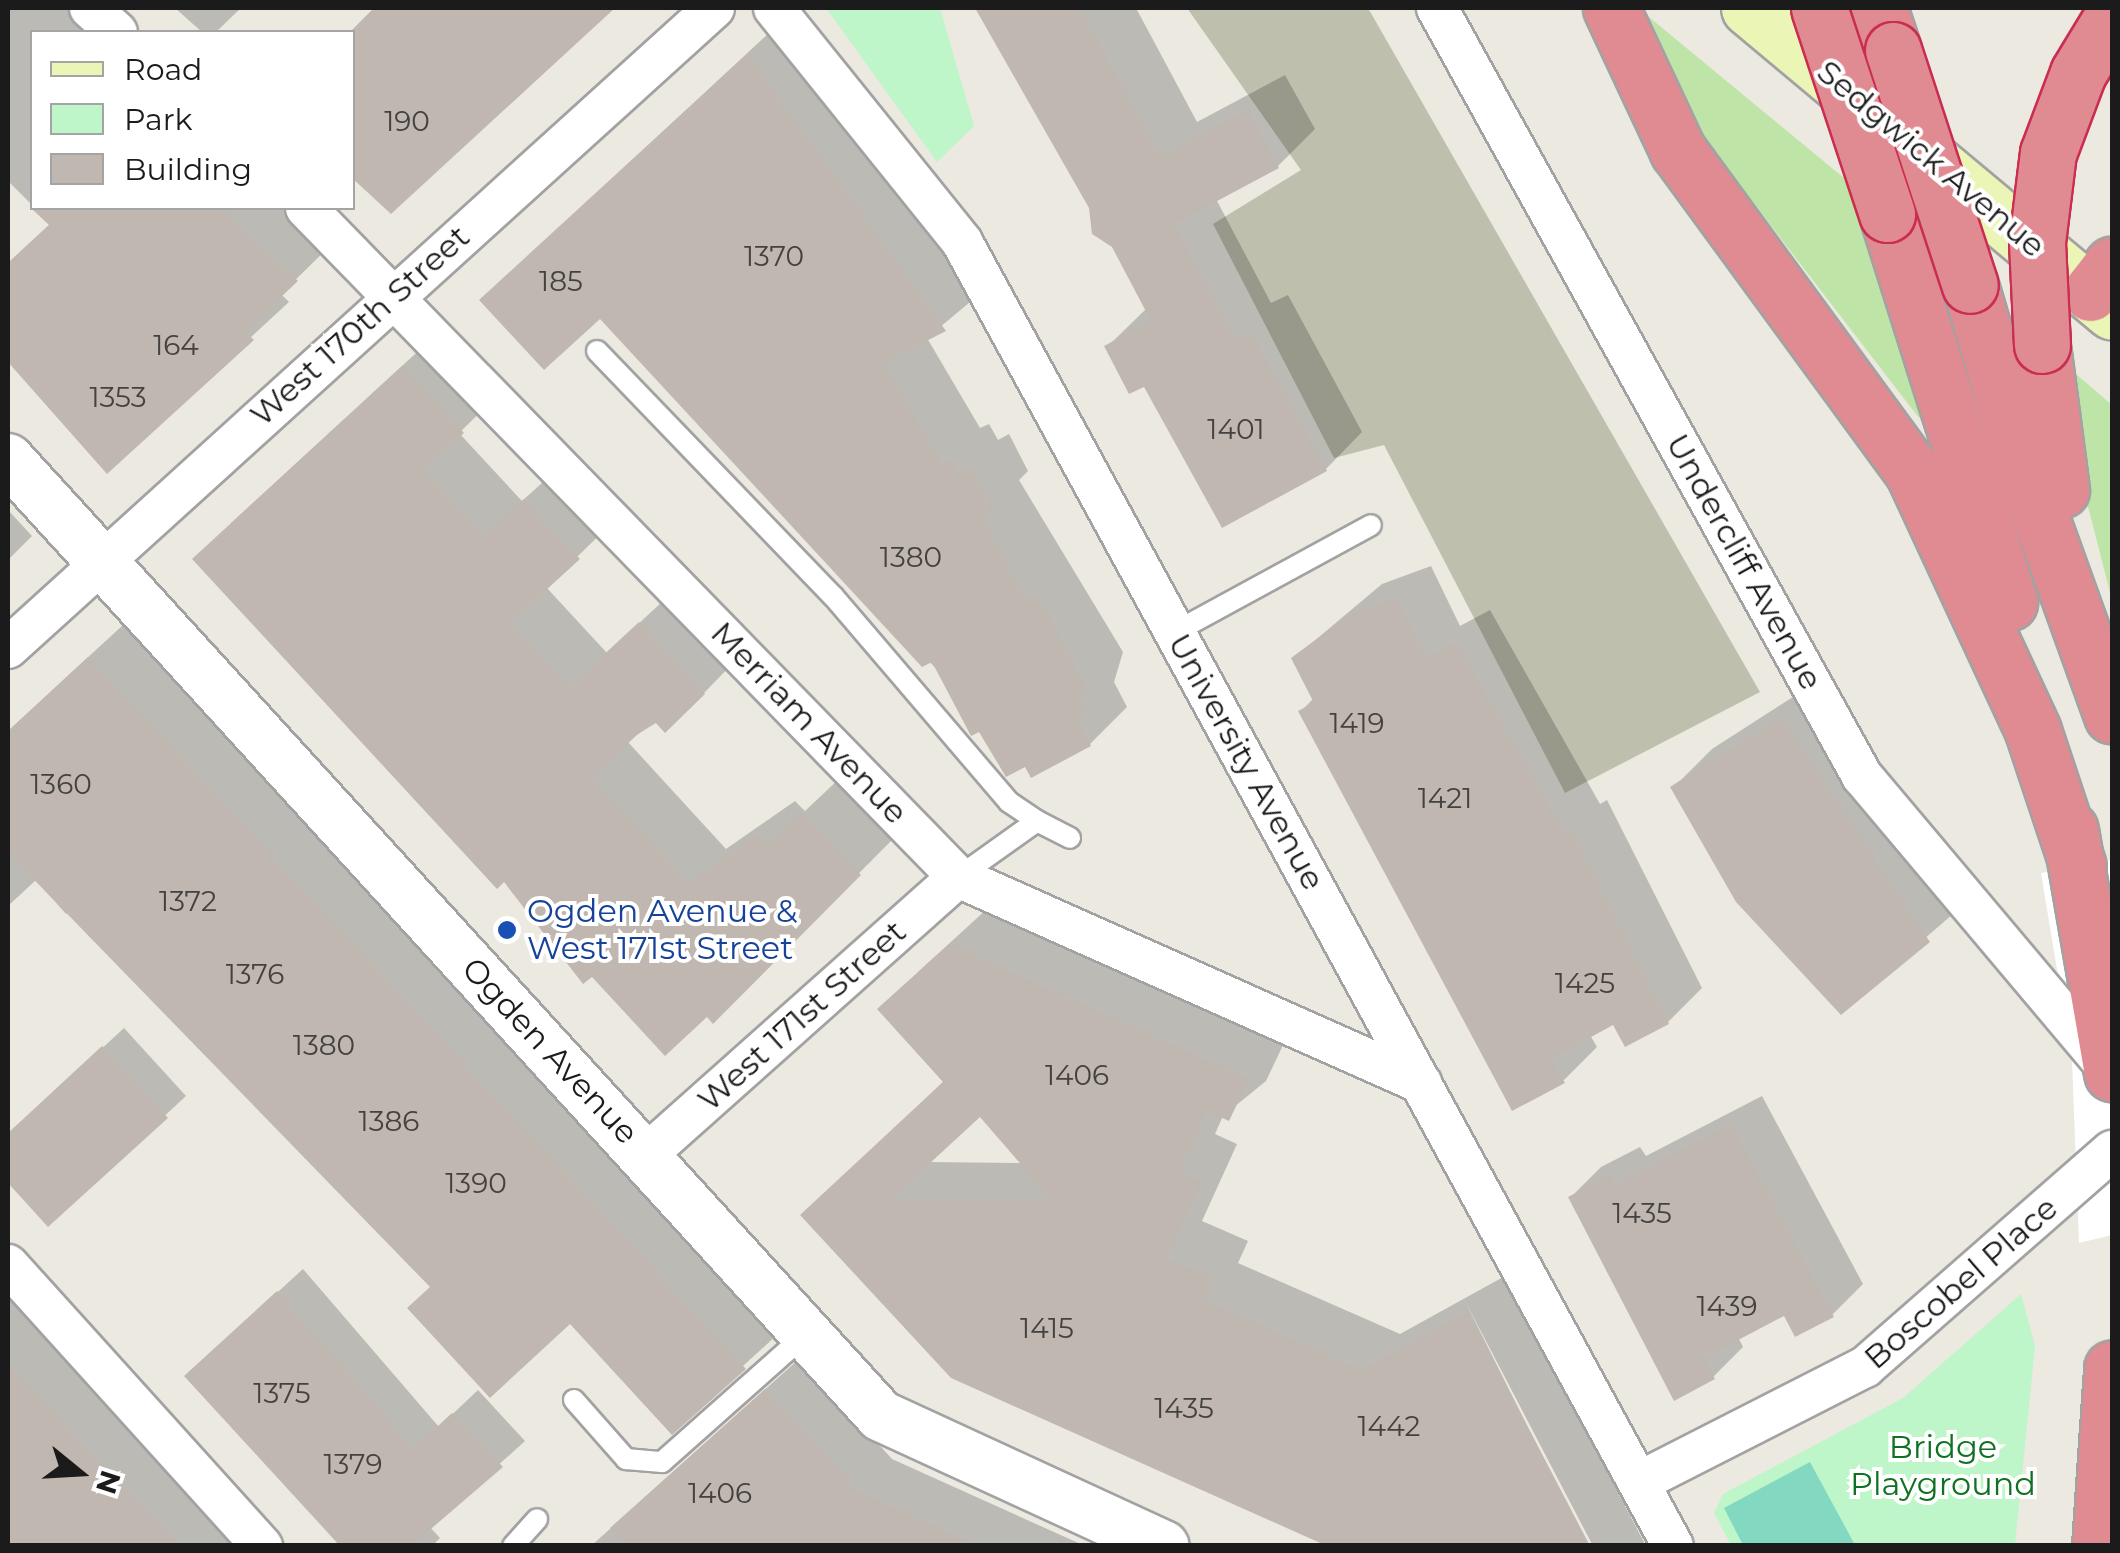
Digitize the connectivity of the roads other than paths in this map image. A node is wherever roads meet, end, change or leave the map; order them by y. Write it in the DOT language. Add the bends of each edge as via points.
graph roads {
  1 [pos="90,8"];
  2 [pos="714,8"];
  3 [pos="774,8"];
  4 [pos="1437,8"];
  5 [pos="1611,8"];
  6 [pos="1748,8"];
  7 [pos="1819,8"];
  8 [pos="2112,17"];
  9 [pos="1886,29"];
  10 [pos="115,30"];
  11 [pos="308,210"];
  12 [pos="2105,290"];
  13 [pos="396,292"];
  14 [pos="597,351"];
  15 [pos="8,459"];
  16 [pos="1371,525"];
  17 [pos="98,564"];
  18 [pos="1175,632"];
  19 [pos="8,648"];
  20 [pos="2107,698"];
  21 [pos="1037,820"];
  22 [pos="1070,838"];
  23 [pos="2078,866"];
  24 [pos="958,877"];
  25 [pos="2112,1073"];
  26 [pos="1420,1084"];
  27 [pos="2112,1150"];
  28 [pos="646,1154"];
  29 [pos="8,1265"];
  30 [pos="807,1334"];
  31 [pos="2112,1368"];
  32 [pos="574,1400"];
  33 [pos="1638,1482"];
  34 [pos="537,1520"];
  35 [pos="1147,1542"];
  36 [pos="262,1546"];
  37 [pos="512,1546"];
  38 [pos="1673,1546"];
  39 [pos="2100,1546"];
  1 -- 10 [label="street"];
  2 -- 13 [label="street, West 170th Street"];
  3 -- 18 [label="street, University Avenue" via="962,242"];
  4 -- 25 [label="street, Undercliff Avenue" via="1862,776"];
  5 -- 23 [label="highway" via="1678,151 1913,472 2034,731"];
  6 -- 12 [label="main road, Sedgwick Avenue"];
  7 -- 23 [label="highway, bridge" via="2032,673"];
  8 -- 20 [label="highway, bridge" via="2078,73 2048,152 2037,242 2042,345"];
  9 -- 20 [label="highway, bridge" via="2029,484"];
  11 -- 13 [label="street, Merriam Avenue"];
  13 -- 17 [label="street, West 170th Street"];
  13 -- 24 [label="street, Merriam Avenue"];
  14 -- 21 [label="lane" via="833,596 998,789"];
  15 -- 17 [label="street, Ogden Avenue"];
  16 -- 18 [label="lane"];
  17 -- 19 [label="street, West 170th Street"];
  17 -- 28 [label="street, Ogden Avenue"];
  18 -- 26 [label="street, University Avenue"];
  21 -- 22 [label="lane"];
  21 -- 24 [label="lane"];
  23 -- 25 [label="highway"];
  24 -- 26 [label="street, Merriam Avenue"];
  24 -- 28 [label="street, West 171st Street"];
  26 -- 33 [label="street, University Avenue"];
  27 -- 33 [label="street, Boscobel Place" via="1865,1367"];
  28 -- 30 [label="street, Ogden Avenue"];
  29 -- 36 [label="street"];
  30 -- 32 [label="lane" via="662,1462 626,1459"];
  30 -- 35 [label="street, Ogden Avenue" via="880,1416"];
  31 -- 39 [label="highway"];
  33 -- 38 [label="street, University Avenue"];
  34 -- 37 [label="lane"];
}
